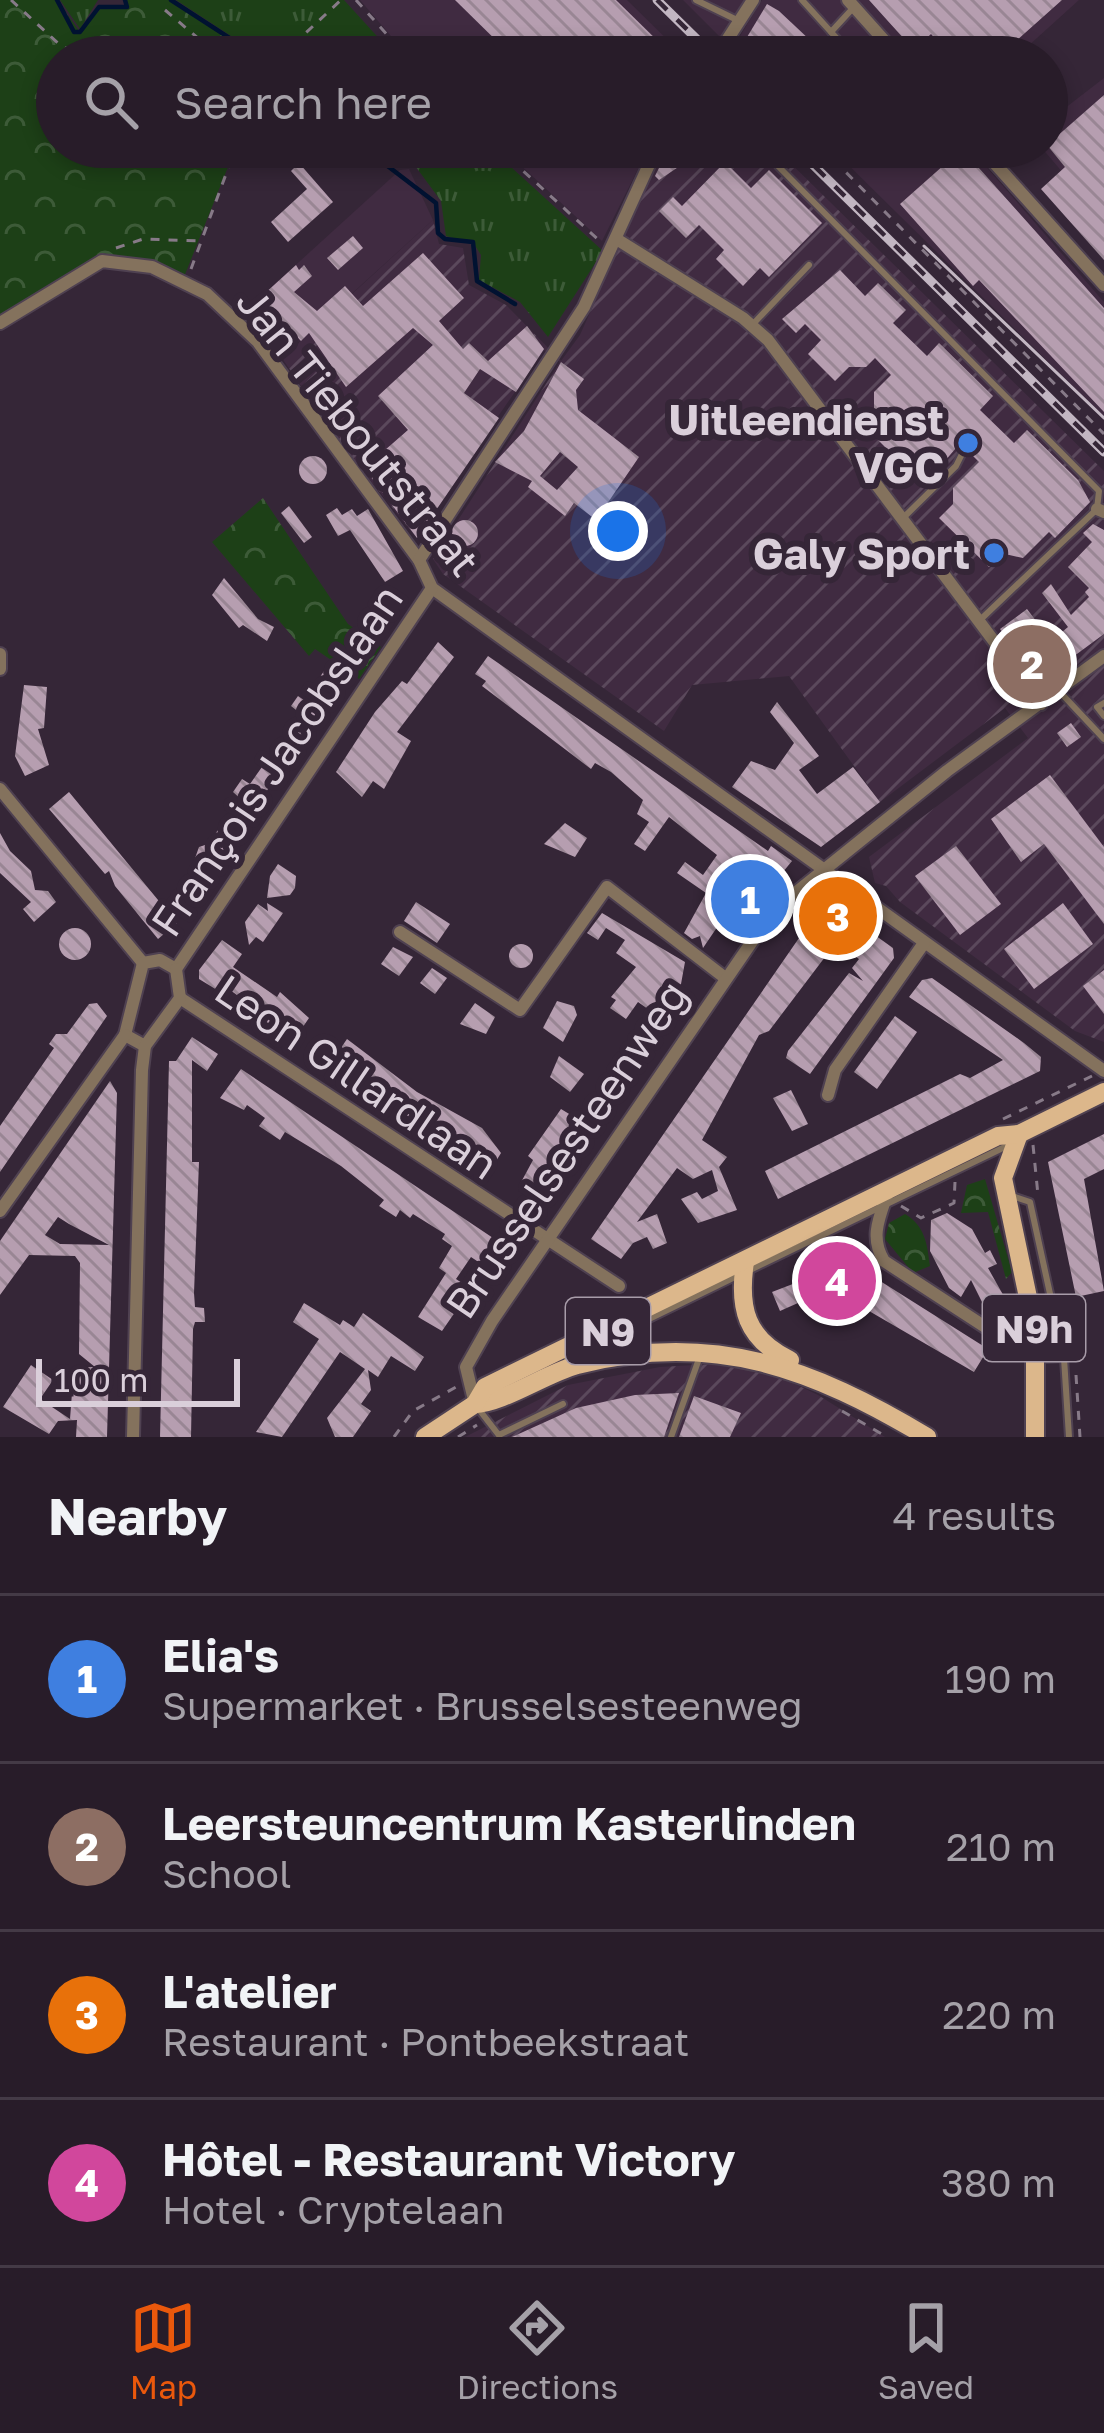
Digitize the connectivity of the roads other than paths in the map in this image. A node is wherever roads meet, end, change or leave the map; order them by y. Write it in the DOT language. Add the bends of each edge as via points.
graph roads {
  1 [pos="696,0"];
  2 [pos="720,0"];
  3 [pos="753,0"];
  4 [pos="802,0"];
  5 [pos="851,4"];
  6 [pos="714,10"];
  7 [pos="740,22"];
  8 [pos="831,32"];
  9 [pos="731,36"];
  10 [pos="835,36"];
  11 [pos="880,36"];
  12 [pos="648,168"];
  13 [pos="780,168"];
  14 [pos="999,168"];
  15 [pos="615,246"];
  16 [pos="809,265"];
  17 [pos="1104,285"];
  18 [pos="0,323"];
  19 [pos="752,326"];
  20 [pos="964,448"];
  21 [pos="1101,510"];
  22 [pos="902,519"];
  23 [pos="419,560"];
  24 [pos="432,588"];
  25 [pos="979,620"];
  26 [pos="0,655"];
  27 [pos="1104,656"];
  28 [pos="0,669"];
  29 [pos="1059,691"];
  30 [pos="1104,703"];
  31 [pos="1041,704"];
  32 [pos="1104,716"];
  33 [pos="1104,739"];
  34 [pos="0,789"];
  35 [pos="825,868"];
  36 [pos="400,932"];
  37 [pos="924,943"];
  38 [pos="143,963"];
  39 [pos="176,969"];
  40 [pos="724,977"];
  41 [pos="181,998"];
  42 [pos="125,1035"];
  43 [pos="145,1046"];
  44 [pos="1104,1071"];
  45 [pos="1104,1092"];
  46 [pos="829,1095"];
  47 [pos="1016,1138"];
  48 [pos="974,1155"];
  49 [pos="1005,1186"];
  50 [pos="890,1200"];
  51 [pos="0,1211"];
  52 [pos="548,1240"];
  53 [pos="744,1267"];
  54 [pos="619,1286"];
  55 [pos="702,1351"];
  56 [pos="1036,1353"];
  57 [pos="1064,1358"];
  58 [pos="550,1372"];
  59 [pos="819,1377"];
  60 [pos="563,1403"];
  61 [pos="475,1404"];
  62 [pos="500,1436"];
  63 [pos="133,1437"];
  64 [pos="425,1437"];
  65 [pos="671,1437"];
  66 [pos="927,1437"];
  67 [pos="1035,1437"];
  68 [pos="1069,1437"];
  1 -- 6 [label="lane"];
  2 -- 6 [label="lane"];
  3 -- 7 [label="street"];
  4 -- 8 [label="lane"];
  5 -- 8 [label="lane"];
  5 -- 11 [label="street"];
  6 -- 7 [label="lane"];
  7 -- 9 [label="street"];
  8 -- 10 [label="lane"];
  12 -- 15 [label="street"];
  13 -- 21 [label="lane" via="1099,491"];
  14 -- 17 [label="street"];
  15 -- 19 [label="street"];
  15 -- 23 [label="street"];
  16 -- 19 [label="lane"];
  18 -- 23 [label="street, Jan Tieboutstraat" via="101,261 185,281 258,342"];
  19 -- 22 [label="street"];
  20 -- 22 [label="lane"];
  21 -- 25 [label="lane"];
  22 -- 25 [label="street"];
  23 -- 24 [label="street, Jan Tieboutstraat"];
  24 -- 35 [label="street, Jan Tieboutstraat"];
  24 -- 39 [label="street, François Jacobslaan"];
  25 -- 31 [label="street"];
  26 -- 28 [label="street"];
  27 -- 29 [label="street, Brusselsesteenweg"];
  29 -- 31 [label="street, Brusselsesteenweg"];
  29 -- 33 [label="lane"];
  30 -- 32 [label="lane" via="1097,707"];
  31 -- 35 [label="street, Brusselsesteenweg"];
  34 -- 38 [label="street"];
  35 -- 37 [label="street, Jan Tieboutstraat"];
  35 -- 40 [label="street, Brusselsesteenweg" via="773,911"];
  36 -- 40 [label="street" via="520,1010 607,887"];
  37 -- 44 [label="street, Jan Tieboutstraat"];
  37 -- 46 [label="street" via="835,1070"];
  38 -- 39 [label="street"];
  38 -- 42 [label="street"];
  39 -- 41 [label="street"];
  40 -- 52 [label="street, Brusselsesteenweg"];
  41 -- 43 [label="street"];
  41 -- 52 [label="street, Leon Gillardlaan"];
  42 -- 43 [label="street"];
  42 -- 51 [label="street"];
  43 -- 63 [label="street"];
  45 -- 47 [label="main road, N9"];
  47 -- 48 [label="main road, N9" via="998,1136"];
  47 -- 49 [label="main road, N9h"];
  48 -- 49 [label="main road"];
  48 -- 50 [label="main road, N9"];
  49 -- 56 [label="main road, N9h"];
  49 -- 57 [label="lane" via="1030,1202"];
  50 -- 53 [label="main road, N9"];
  50 -- 56 [label="street" via="875,1247 884,1261"];
  52 -- 54 [label="street, Leon Gillardlaan"];
  52 -- 61 [label="street, Brusselsesteenweg" via="466,1367"];
  53 -- 58 [label="lane, N9"];
  53 -- 59 [label="main road" via="743,1310 753,1334"];
  53 -- 61 [label="main road, N9" via="485,1388"];
  55 -- 58 [label="main road" via="655,1350"];
  55 -- 59 [label="main road"];
  55 -- 65 [label="lane"];
  56 -- 57 [label="lane"];
  56 -- 67 [label="main road, N9h"];
  57 -- 68 [label="lane"];
  58 -- 61 [label="main road"];
  59 -- 66 [label="main road"];
  60 -- 62 [label="lane"];
  61 -- 62 [label="lane"];
  61 -- 64 [label="main road, N9"];
}
